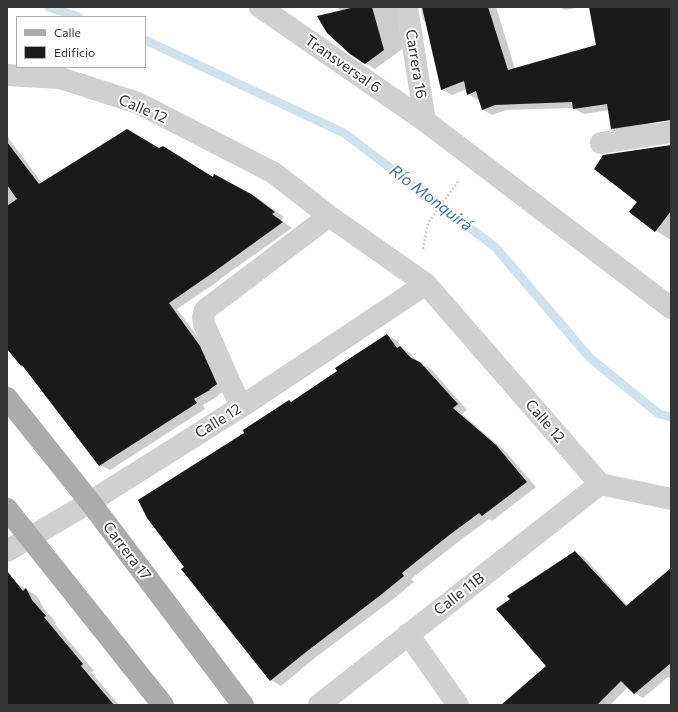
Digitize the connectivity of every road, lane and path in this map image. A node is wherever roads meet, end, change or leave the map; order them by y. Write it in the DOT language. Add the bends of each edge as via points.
graph roads {
  1 [pos="260,7"];
  2 [pos="407,7"];
  3 [pos="7,75"];
  4 [pos="426,121"];
  5 [pos="671,132"];
  6 [pos="601,143"];
  7 [pos="458,181"];
  8 [pos="329,216"];
  9 [pos="422,253"];
  10 [pos="426,284"];
  11 [pos="671,308"];
  12 [pos="7,398"];
  13 [pos="244,405"];
  14 [pos="600,484"];
  15 [pos="671,499"];
  16 [pos="90,502"];
  17 [pos="7,509"];
  18 [pos="29,537"];
  19 [pos="7,551"];
  20 [pos="408,634"];
  21 [pos="163,705"];
  22 [pos="243,705"];
  23 [pos="319,705"];
  24 [pos="458,705"];
  1 -- 4 [label="street, Transversal 6"];
  2 -- 4 [label="street, Carrera 16"];
  3 -- 8 [label="street, Calle 12" via="60,78 138,103 274,173"];
  4 -- 11 [label="street"];
  5 -- 6 [label="street"];
  7 -- 9 [label="path" via="428,223"];
  8 -- 10 [label="street, Calle 12"];
  8 -- 13 [label="street" via="205,310 204,324 235,394"];
  10 -- 13 [label="street, Calle 12"];
  10 -- 14 [label="street, Calle 12"];
  12 -- 16 [label="main road, Carrera 17"];
  13 -- 16 [label="street, Calle 12"];
  14 -- 15 [label="street"];
  14 -- 20 [label="street, Calle 11B"];
  16 -- 18 [label="street, Calle 12"];
  16 -- 22 [label="main road, Carrera 17"];
  17 -- 18 [label="main road"];
  18 -- 19 [label="street, Calle 12"];
  18 -- 21 [label="main road"];
  20 -- 23 [label="street, Calle 11B"];
  20 -- 24 [label="street"];
}
